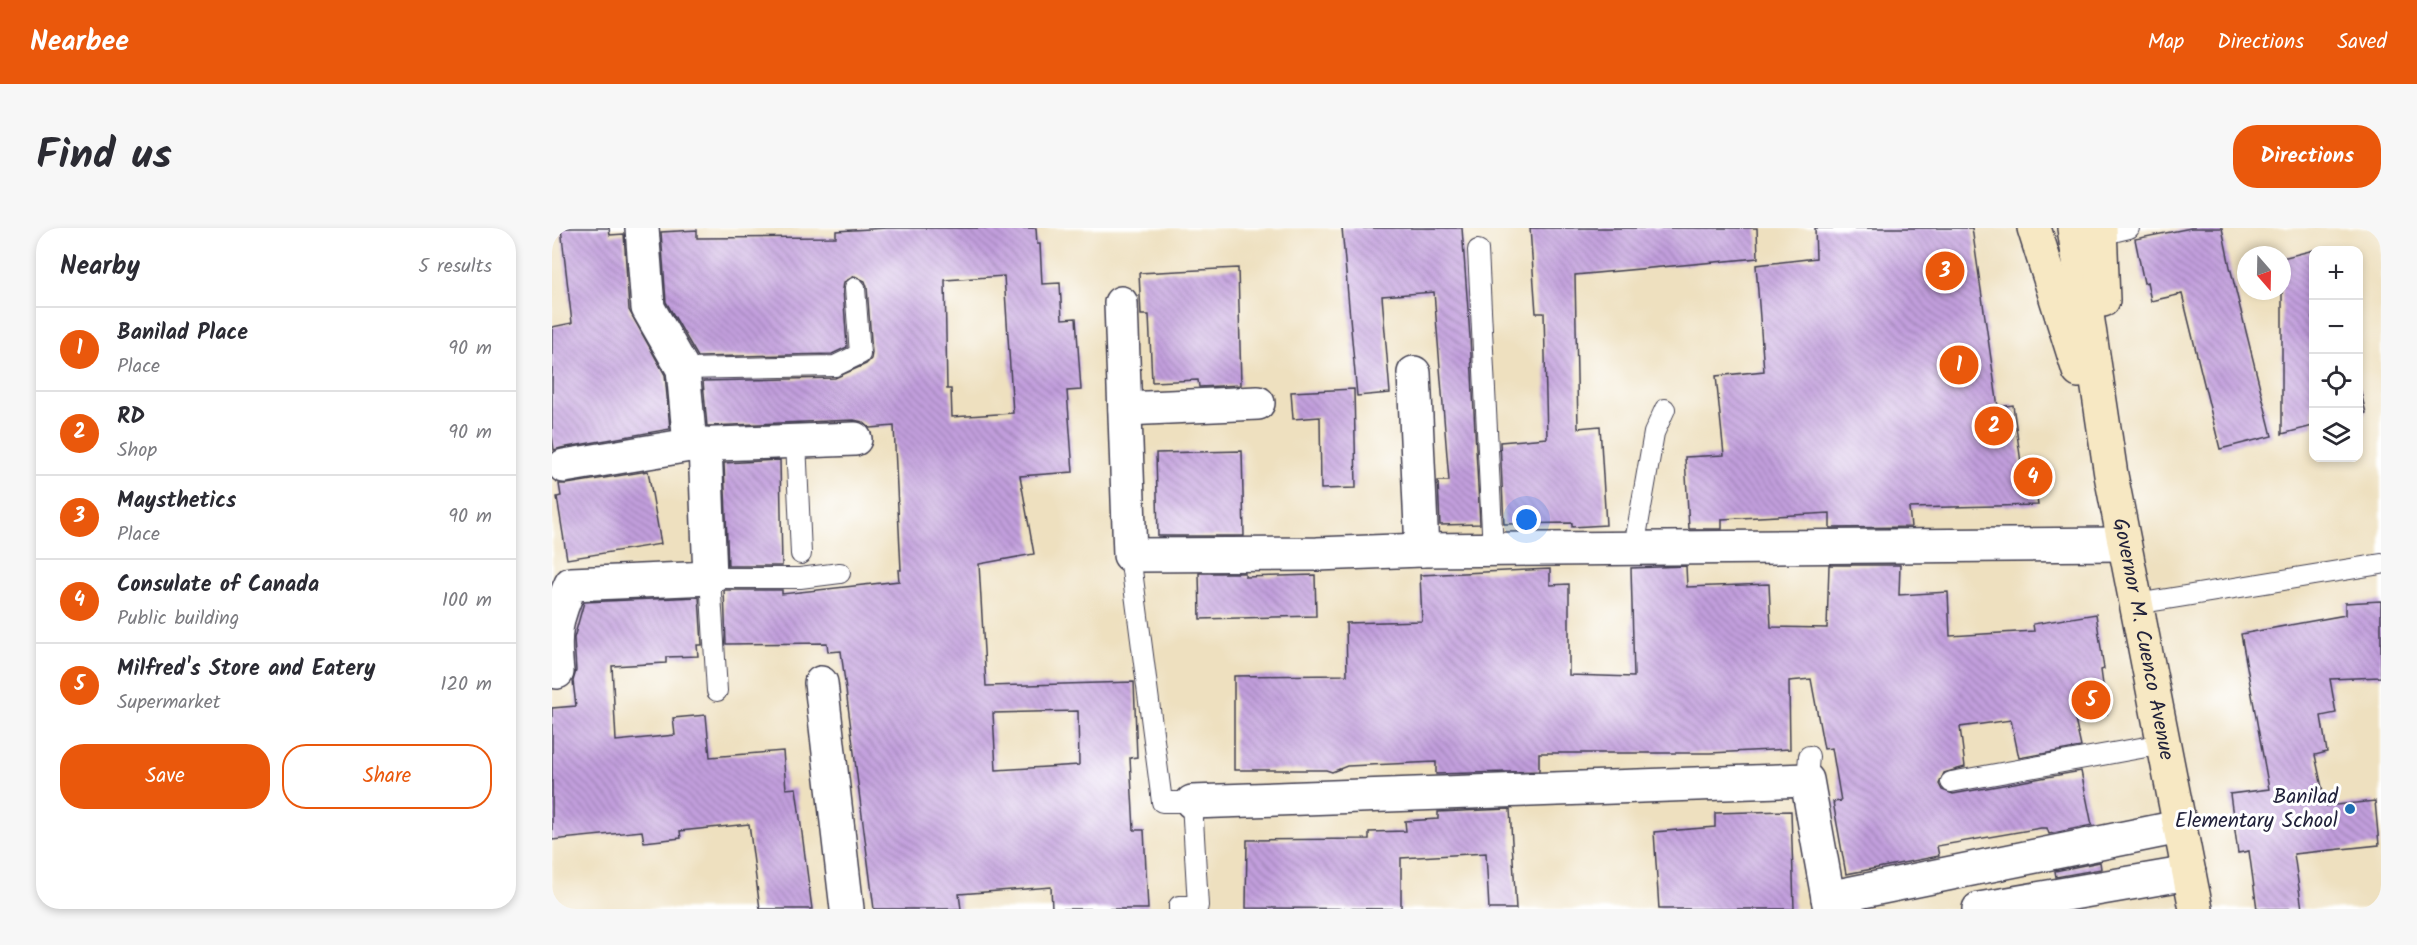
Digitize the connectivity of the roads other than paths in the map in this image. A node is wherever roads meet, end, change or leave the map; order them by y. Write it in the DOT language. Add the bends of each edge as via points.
graph roads {
  1 [pos="642,228"];
  2 [pos="2034,228"];
  3 [pos="2101,230"];
  4 [pos="1478,250"];
  5 [pos="855,288"];
  6 [pos="1121,303"];
  7 [pos="683,369"];
  8 [pos="1414,373"];
  9 [pos="1258,403"];
  10 [pos="1125,409"];
  11 [pos="1665,409"];
  12 [pos="855,439"];
  13 [pos="796,441"];
  14 [pos="697,444"];
  15 [pos="564,466"];
  16 [pos="2111,476"];
  17 [pos="2124,544"];
  18 [pos="1634,548"];
  19 [pos="1422,550"];
  20 [pos="1493,550"];
  21 [pos="801,554"];
  22 [pos="1130,555"];
  23 [pos="2381,564"];
  24 [pos="840,573"];
  25 [pos="710,579"];
  26 [pos="2136,604"];
  27 [pos="557,672"];
  28 [pos="821,683"];
  29 [pos="717,691"];
  30 [pos="2163,744"];
  31 [pos="1951,782"];
  32 [pos="1192,802"];
  33 [pos="2179,827"];
  34 [pos="1974,867"];
  35 [pos="2189,873"];
  36 [pos="1829,903"];
  37 [pos="1195,908"];
  38 [pos="846,909"];
  39 [pos="1982,909"];
  40 [pos="2196,909"];
  1 -- 7 [label="street" via="648,308"];
  2 -- 16 [label="main road, Governor M. Cuenco Avenue"];
  3 -- 16 [label="main road, Governor M. Cuenco Avenue"];
  4 -- 20 [label="lane"];
  5 -- 7 [label="lane" via="860,354 835,366"];
  6 -- 10 [label="street"];
  7 -- 14 [label="street"];
  8 -- 19 [label="street"];
  9 -- 10 [label="street"];
  10 -- 22 [label="street"];
  11 -- 18 [label="lane" via="1654,433"];
  12 -- 13 [label="street"];
  13 -- 14 [label="street"];
  13 -- 21 [label="lane"];
  14 -- 15 [label="street"];
  14 -- 25 [label="street"];
  16 -- 17 [label="main road, Governor M. Cuenco Avenue"];
  17 -- 18 [label="street"];
  17 -- 26 [label="main road, Governor M. Cuenco Avenue"];
  18 -- 20 [label="street"];
  19 -- 20 [label="street"];
  19 -- 22 [label="street"];
  22 -- 32 [label="lane" via="1162,802"];
  23 -- 26 [label="lane"];
  24 -- 25 [label="lane" via="800,578"];
  25 -- 27 [label="street" via="571,584 559,611 554,639"];
  25 -- 29 [label="lane"];
  26 -- 30 [label="main road, Governor M. Cuenco Avenue"];
  28 -- 38 [label="street"];
  30 -- 31 [label="lane"];
  30 -- 33 [label="main road, Governor M. Cuenco Avenue"];
  32 -- 36 [label="street" via="1808,768"];
  32 -- 37 [label="lane"];
  33 -- 34 [label="street"];
  33 -- 35 [label="main road, Governor M. Cuenco Avenue"];
  34 -- 36 [label="street"];
  34 -- 39 [label="street"];
  35 -- 39 [label="street"];
  35 -- 40 [label="main road, Governor M. Cuenco Avenue"];
}
